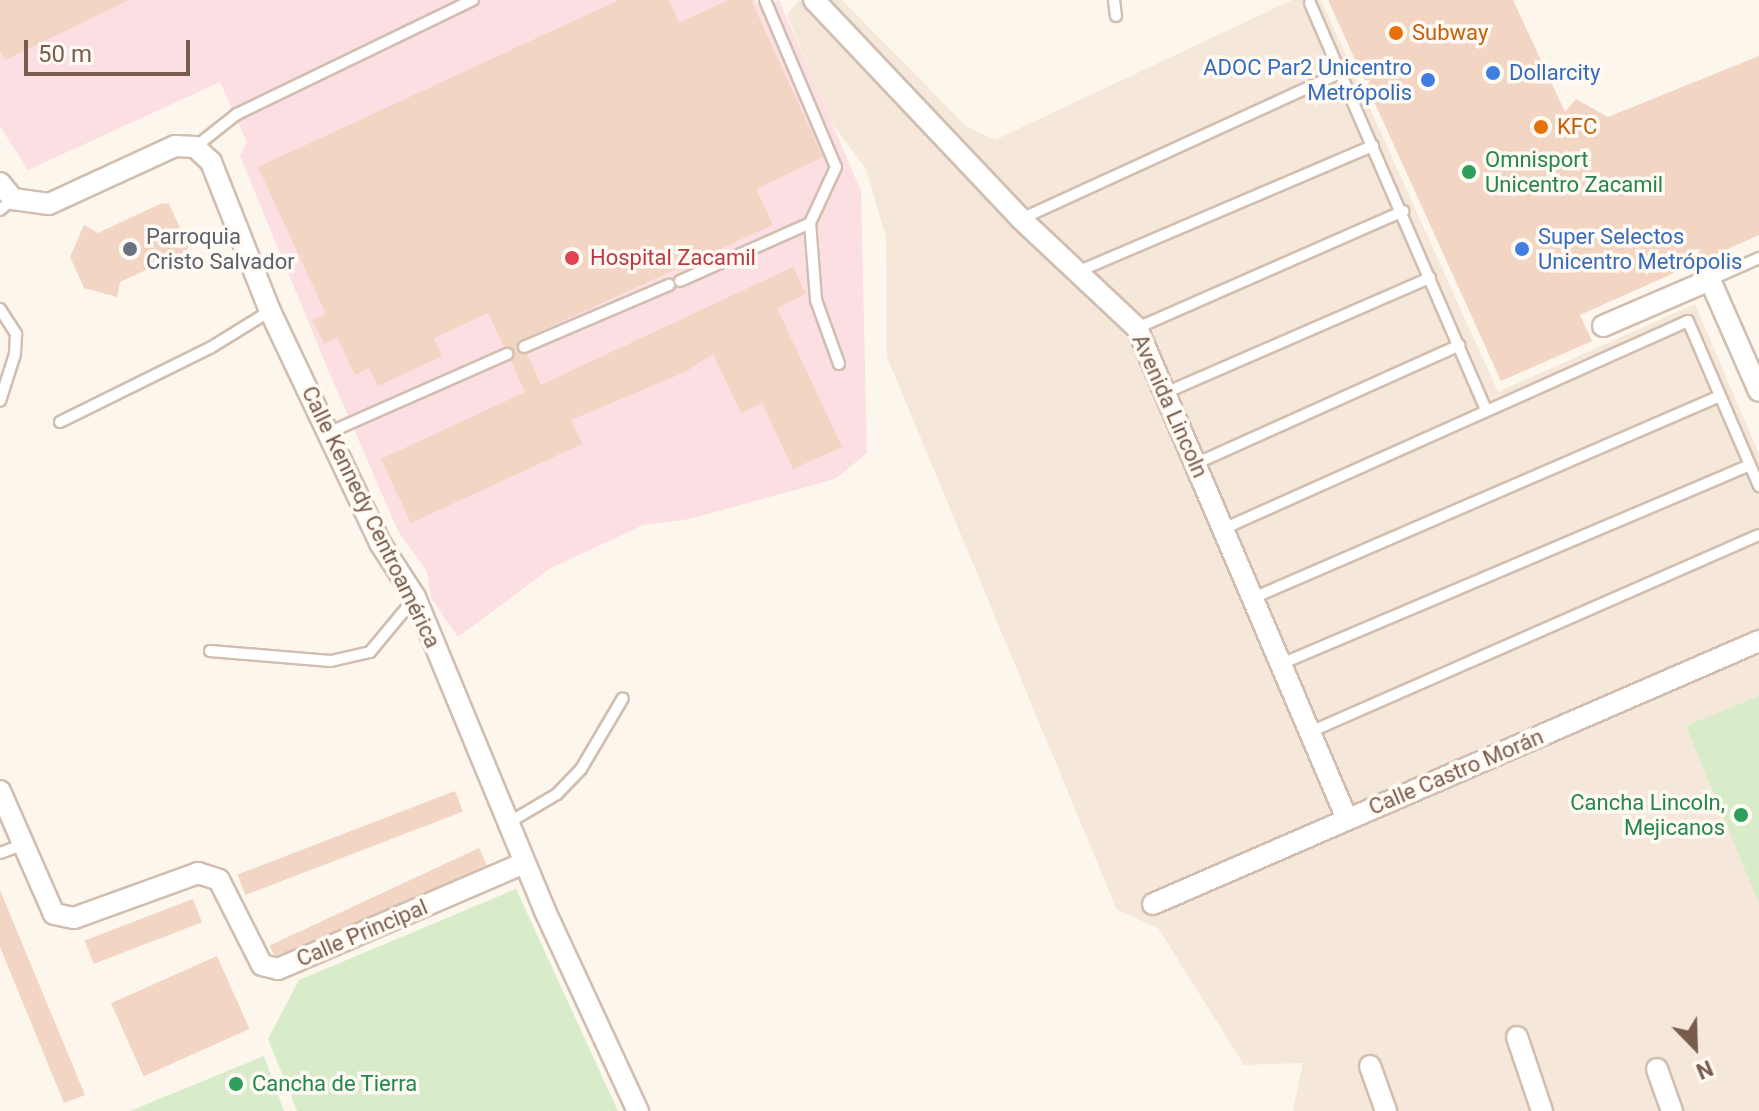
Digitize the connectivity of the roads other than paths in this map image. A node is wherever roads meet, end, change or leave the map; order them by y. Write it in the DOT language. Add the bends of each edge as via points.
graph roads {
  1 [pos="473,0"];
  2 [pos="765,0"];
  3 [pos="814,0"];
  4 [pos="1114,0"];
  5 [pos="1310,3"];
  6 [pos="446,5"];
  7 [pos="1116,16"];
  8 [pos="1342,72"];
  9 [pos="1373,146"];
  10 [pos="195,147"];
  11 [pos="4,197"];
  12 [pos="1403,211"];
  13 [pos="1021,219"];
  14 [pos="810,223"];
  15 [pos="1759,258"];
  16 [pos="1077,272"];
  17 [pos="1430,278"];
  18 [pos="1710,280"];
  19 [pos="0,309"];
  20 [pos="270,311"];
  21 [pos="1603,326"];
  22 [pos="1137,328"];
  23 [pos="1460,345"];
  24 [pos="524,347"];
  25 [pos="507,354"];
  26 [pos="839,364"];
  27 [pos="1757,378"];
  28 [pos="1165,393"];
  29 [pos="1720,396"];
  30 [pos="0,401"];
  31 [pos="1486,409"];
  32 [pos="60,422"];
  33 [pos="328,433"];
  34 [pos="1195,464"];
  35 [pos="1750,465"];
  36 [pos="1759,486"];
  37 [pos="1223,529"];
  38 [pos="1759,535"];
  39 [pos="415,597"];
  40 [pos="1253,598"];
  41 [pos="1759,641"];
  42 [pos="210,651"];
  43 [pos="1281,664"];
  44 [pos="623,698"];
  45 [pos="1310,732"];
  46 [pos="0,791"];
  47 [pos="1347,819"];
  48 [pos="508,824"];
  49 [pos="22,845"];
  50 [pos="0,853"];
  51 [pos="524,863"];
  52 [pos="1153,904"];
  53 [pos="1517,1037"];
  54 [pos="1370,1066"];
  55 [pos="1657,1069"];
  56 [pos="638,1111"];
  57 [pos="1386,1111"];
  58 [pos="1542,1111"];
  59 [pos="1672,1111"];
  1 -- 6 [label="lane"];
  2 -- 14 [label="lane" via="836,167"];
  3 -- 13 [label="street, Avenida Lincoln"];
  4 -- 7 [label="lane"];
  5 -- 8 [label="lane"];
  6 -- 10 [label="lane" via="237,114"];
  8 -- 9 [label="lane"];
  8 -- 13 [label="lane"];
  9 -- 12 [label="lane"];
  9 -- 16 [label="lane"];
  10 -- 11 [label="street" via="175,146 49,204"];
  10 -- 20 [label="street, Calle Kennedy Centroamérica" via="211,162"];
  12 -- 17 [label="lane"];
  12 -- 22 [label="lane"];
  13 -- 16 [label="street, Avenida Lincoln"];
  14 -- 24 [label="lane"];
  14 -- 26 [label="lane" via="816,300"];
  15 -- 18 [label="lane"];
  16 -- 22 [label="street, Avenida Lincoln"];
  17 -- 23 [label="lane"];
  17 -- 28 [label="lane"];
  18 -- 21 [label="street"];
  18 -- 27 [label="street"];
  19 -- 30 [label="lane" via="16,334"];
  20 -- 32 [label="lane" via="210,348"];
  20 -- 33 [label="street, Calle Kennedy Centroamérica"];
  22 -- 28 [label="street, Avenida Lincoln"];
  23 -- 31 [label="lane"];
  23 -- 34 [label="lane"];
  25 -- 33 [label="lane"];
  28 -- 34 [label="street, Avenida Lincoln"];
  29 -- 31 [label="lane" via="1688,321"];
  29 -- 35 [label="lane"];
  29 -- 40 [label="lane"];
  31 -- 37 [label="lane"];
  33 -- 39 [label="street, Calle Kennedy Centroamérica" via="380,543"];
  34 -- 37 [label="street, Avenida Lincoln"];
  35 -- 36 [label="lane"];
  35 -- 43 [label="lane"];
  37 -- 40 [label="street, Avenida Lincoln"];
  38 -- 45 [label="lane"];
  39 -- 42 [label="lane" via="370,652 331,661"];
  39 -- 48 [label="street, Calle Kennedy Centroamérica"];
  40 -- 43 [label="street, Avenida Lincoln"];
  41 -- 47 [label="street, Calle Castro Morán"];
  43 -- 45 [label="street, Avenida Lincoln"];
  44 -- 48 [label="lane" via="581,769 557,794"];
  45 -- 47 [label="street, Avenida Lincoln"];
  46 -- 49 [label="street, Calle Principal"];
  47 -- 52 [label="street, Calle Castro Morán"];
  48 -- 51 [label="street, Calle Kennedy Centroamérica"];
  49 -- 50 [label="lane"];
  49 -- 51 [label="street, Calle Principal" via="54,914 74,918 198,873 219,880 262,965 278,969"];
  51 -- 56 [label="street, Calle Kennedy Centroamérica"];
  53 -- 58 [label="street"];
  54 -- 57 [label="street"];
  55 -- 59 [label="street"];
}
